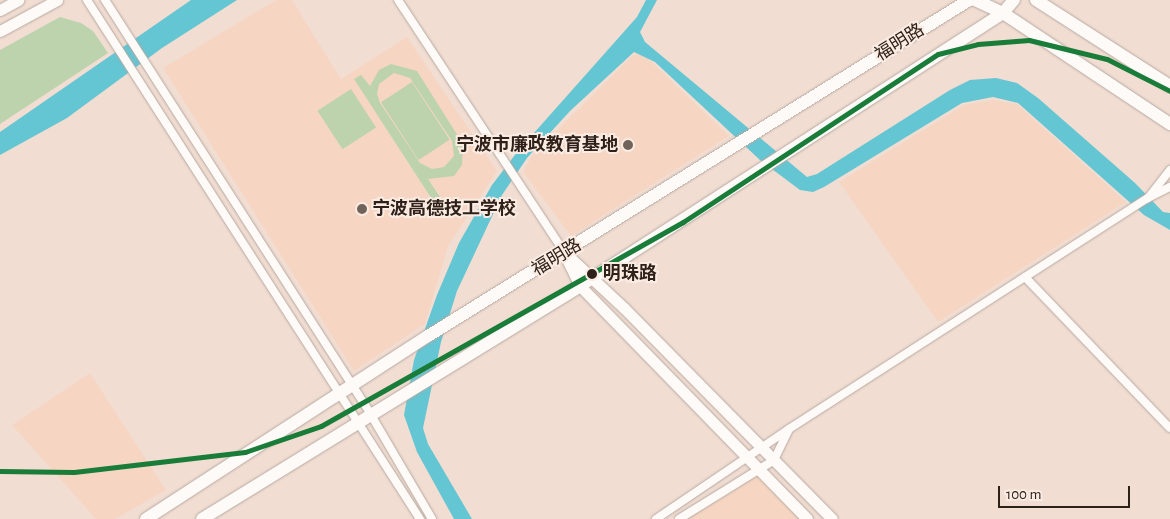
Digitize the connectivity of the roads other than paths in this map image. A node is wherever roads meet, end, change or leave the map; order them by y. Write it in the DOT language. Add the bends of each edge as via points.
graph roads {
  1 [pos="18,0"];
  2 [pos="57,0"];
  3 [pos="87,0"];
  4 [pos="105,0"];
  5 [pos="398,0"];
  6 [pos="969,0"];
  7 [pos="975,0"];
  8 [pos="1014,0"];
  9 [pos="1036,0"];
  10 [pos="0,10"];
  11 [pos="1003,13"];
  12 [pos="0,31"];
  13 [pos="1170,86"];
  14 [pos="1170,124"];
  15 [pos="1170,170"];
  16 [pos="1170,187"];
  17 [pos="1148,198"];
  18 [pos="565,253"];
  19 [pos="1025,277"];
  20 [pos="593,278"];
  21 [pos="580,286"];
  22 [pos="351,385"];
  23 [pos="339,392"];
  24 [pos="371,416"];
  25 [pos="359,423"];
  26 [pos="1170,428"];
  27 [pos="788,429"];
  28 [pos="762,448"];
  29 [pos="747,458"];
  30 [pos="774,460"];
  31 [pos="758,470"];
  32 [pos="667,516"];
  33 [pos="146,519"];
  34 [pos="202,519"];
  35 [pos="420,519"];
  36 [pos="432,519"];
  37 [pos="656,519"];
  38 [pos="679,519"];
  39 [pos="807,519"];
  40 [pos="832,519"];
  1 -- 10 [label="main road"];
  2 -- 12 [label="main road"];
  3 -- 23 [label="street"];
  4 -- 22 [label="street"];
  5 -- 18 [label="street"];
  6 -- 18 [label="main road, 福明路"];
  7 -- 11 [label="main road"];
  8 -- 11 [label="main road, 福明路"];
  9 -- 13 [label="main road"];
  11 -- 14 [label="main road"];
  11 -- 20 [label="main road, 福明路"];
  15 -- 17 [label="street"];
  16 -- 17 [label="street"];
  17 -- 19 [label="street"];
  18 -- 20 [label="main road"];
  18 -- 21 [label="main road"];
  18 -- 22 [label="main road, 福明路"];
  19 -- 26 [label="street"];
  19 -- 27 [label="street"];
  20 -- 21 [label="main road, 福明路"];
  20 -- 28 [label="main road"];
  21 -- 24 [label="main road, 福明路"];
  21 -- 29 [label="main road"];
  22 -- 23 [label="main road, 福明路"];
  22 -- 24 [label="street"];
  23 -- 25 [label="street"];
  23 -- 33 [label="main road, 福明路"];
  24 -- 25 [label="main road, 福明路"];
  24 -- 36 [label="street"];
  25 -- 34 [label="main road, 福明路"];
  25 -- 35 [label="street"];
  27 -- 28 [label="street"];
  27 -- 30 [label="street"];
  28 -- 29 [label="street"];
  28 -- 30 [label="main road"];
  29 -- 31 [label="main road"];
  29 -- 32 [label="street"];
  30 -- 31 [label="street"];
  30 -- 40 [label="main road"];
  31 -- 38 [label="street"];
  31 -- 39 [label="main road"];
  32 -- 37 [label="street"];
}
